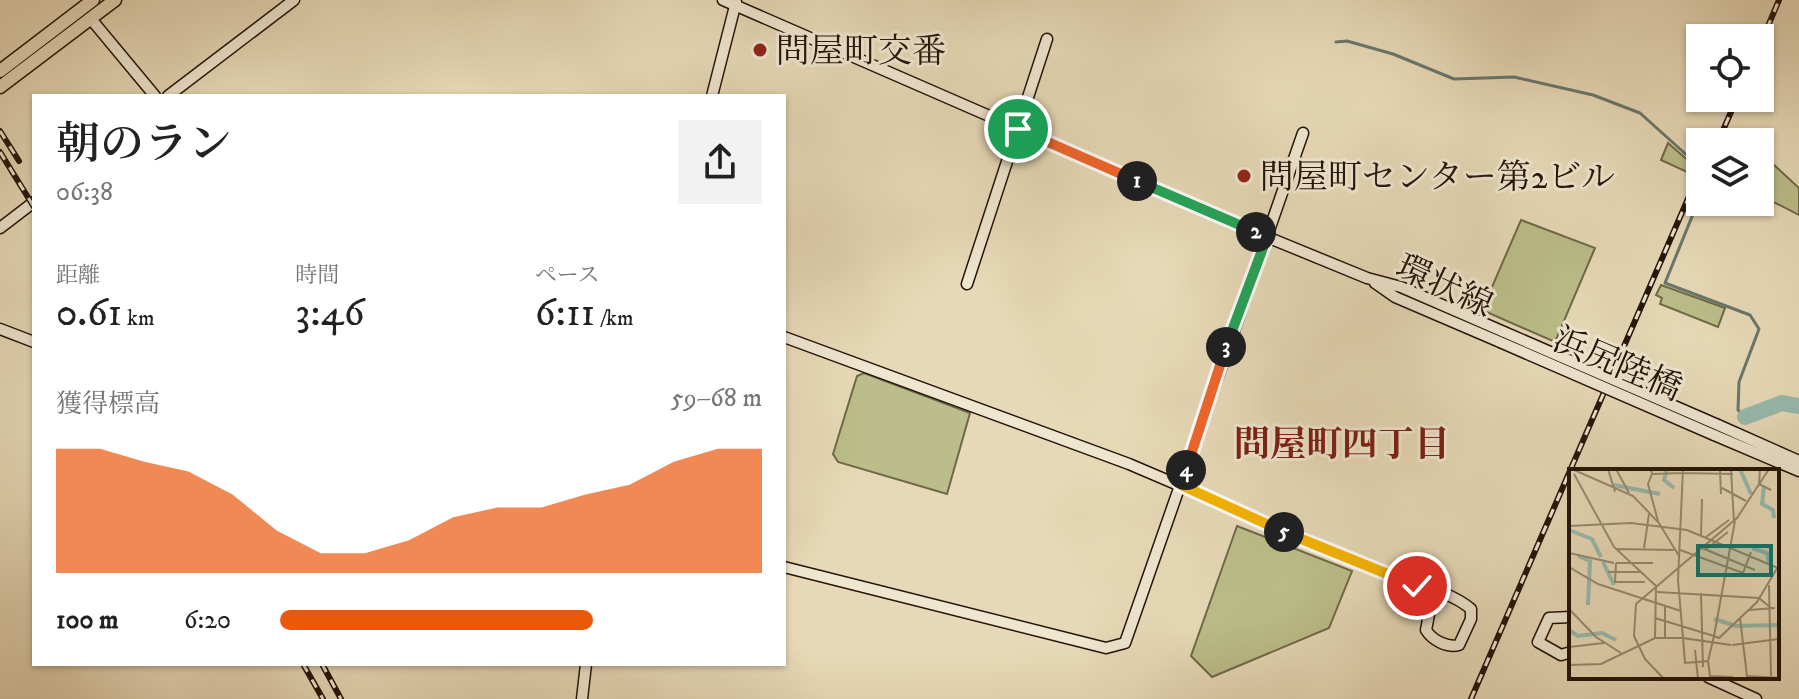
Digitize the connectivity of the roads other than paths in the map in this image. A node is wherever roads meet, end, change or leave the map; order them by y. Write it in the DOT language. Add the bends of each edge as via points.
graph roads {
  1 [pos="115,0"];
  2 [pos="294,0"];
  3 [pos="723,0"];
  4 [pos="85,2"];
  5 [pos="736,3"];
  6 [pos="91,19"];
  7 [pos="1047,39"];
  8 [pos="0,71"];
  9 [pos="0,87"];
  10 [pos="153,94"];
  11 [pos="171,94"];
  12 [pos="713,94"];
  13 [pos="1018,129"];
  14 [pos="1303,133"];
  15 [pos="32,204"];
  16 [pos="0,228"];
  17 [pos="1267,237"];
  18 [pos="967,284"];
  19 [pos="0,329"];
  20 [pos="1502,337"];
  21 [pos="786,338"];
  22 [pos="32,341"];
  23 [pos="1716,430"];
  24 [pos="1799,461"];
  25 [pos="1799,471"];
  26 [pos="1181,485"];
  27 [pos="786,568"];
  28 [pos="1417,586"];
  29 [pos="1569,618"];
  30 [pos="1569,653"];
  31 [pos="586,666"];
  32 [pos="1712,679"];
  33 [pos="582,699"];
  34 [pos="1756,699"];
  1 -- 6 [label="highway"];
  2 -- 11 [label="street"];
  3 -- 5 [label="street, 環状線"];
  4 -- 8 [label="highway"];
  5 -- 12 [label="street"];
  5 -- 13 [label="street, 環状線"];
  6 -- 9 [label="highway"];
  6 -- 10 [label="street"];
  7 -- 13 [label="street"];
  13 -- 17 [label="street, 環状線"];
  13 -- 18 [label="street"];
  14 -- 17 [label="street"];
  15 -- 16 [label="street"];
  17 -- 20 [label="street, 環状線" via="1401,287"];
  17 -- 26 [label="street"];
  19 -- 22 [label="street"];
  20 -- 23 [label="street, 浜尻陸橋, bridge"];
  21 -- 26 [label="street"];
  23 -- 24 [label="street"];
  23 -- 25 [label="street"];
  26 -- 27 [label="street" via="1127,638 1113,648"];
  26 -- 28 [label="street"];
  28 -- 28 [label="street" via="1452,598 1471,609 1459,645 1429,635 1424,625 1432,599"];
  29 -- 30 [label="street" via="1549,618 1538,643 1561,655"];
  31 -- 33 [label="street"];
  32 -- 34 [label="street"];
}
